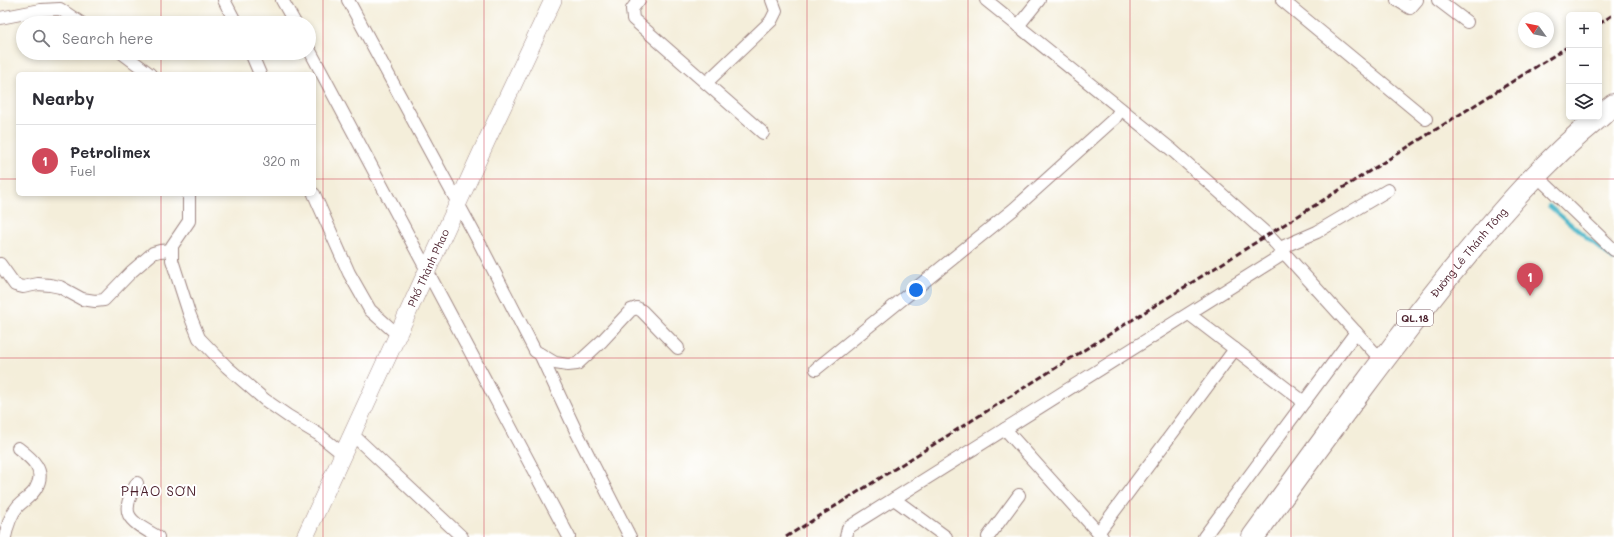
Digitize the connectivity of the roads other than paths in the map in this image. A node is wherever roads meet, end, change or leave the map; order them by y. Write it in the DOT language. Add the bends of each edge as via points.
graph roads {
  1 [pos="224,0"];
  2 [pos="282,0"];
  3 [pos="348,0"];
  4 [pos="553,0"];
  5 [pos="639,0"];
  6 [pos="772,0"];
  7 [pos="986,0"];
  8 [pos="1039,0"];
  9 [pos="1282,0"];
  10 [pos="1397,0"];
  11 [pos="1417,0"];
  12 [pos="1438,0"];
  13 [pos="71,16"];
  14 [pos="232,16"];
  15 [pos="291,16"];
  16 [pos="0,18"];
  17 [pos="1467,22"];
  18 [pos="1018,26"];
  19 [pos="131,60"];
  20 [pos="254,60"];
  21 [pos="315,60"];
  22 [pos="147,72"];
  23 [pos="259,72"];
  24 [pos="706,83"];
  25 [pos="1614,105"];
  26 [pos="1121,109"];
  27 [pos="1602,115"];
  28 [pos="1426,119"];
  29 [pos="1596,120"];
  30 [pos="763,133"];
  31 [pos="1536,175"];
  32 [pos="1388,190"];
  33 [pos="189,196"];
  34 [pos="315,196"];
  35 [pos="456,206"];
  36 [pos="172,250"];
  37 [pos="1282,250"];
  38 [pos="1614,250"];
  39 [pos="0,264"];
  40 [pos="429,266"];
  41 [pos="1189,314"];
  42 [pos="1356,332"];
  43 [pos="398,335"];
  44 [pos="678,348"];
  45 [pos="1235,349"];
  46 [pos="540,354"];
  47 [pos="1382,361"];
  48 [pos="816,369"];
  49 [pos="1304,402"];
  50 [pos="1005,429"];
  51 [pos="352,434"];
  52 [pos="18,448"];
  53 [pos="343,454"];
  54 [pos="137,483"];
  55 [pos="1019,495"];
  56 [pos="894,499"];
  57 [pos="1100,535"];
  58 [pos="5,537"];
  59 [pos="158,537"];
  60 [pos="305,537"];
  61 [pos="462,537"];
  62 [pos="569,537"];
  63 [pos="630,537"];
  64 [pos="846,537"];
  65 [pos="946,537"];
  66 [pos="988,537"];
  67 [pos="1204,537"];
  68 [pos="1253,537"];
  1 -- 14 [label="street"];
  2 -- 15 [label="street"];
  3 -- 35 [label="street"];
  4 -- 35 [label="street, Phố Thành Phao"];
  5 -- 24 [label="street" via="632,9 633,19"];
  6 -- 24 [label="street" via="776,11 771,21"];
  7 -- 18 [label="street"];
  8 -- 18 [label="street"];
  9 -- 28 [label="street"];
  10 -- 11 [label="street" via="1410,8"];
  12 -- 17 [label="street"];
  13 -- 16 [label="street" via="60,8"];
  18 -- 26 [label="street"];
  19 -- 22 [label="street"];
  20 -- 23 [label="street"];
  21 -- 40 [label="street"];
  24 -- 30 [label="street"];
  25 -- 27 [label="highway, Đường Lê Thánh Tông / QL.18"];
  26 -- 37 [label="street" via="1178,156"];
  26 -- 48 [label="street" via="1115,118 1014,209"];
  29 -- 31 [label="highway, Đường Lê Thánh Tông / QL.18"];
  31 -- 38 [label="street"];
  31 -- 47 [label="highway, Đường Lê Thánh Tông / QL.18" via="1474,245"];
  32 -- 37 [label="street"];
  33 -- 36 [label="street" via="189,220"];
  34 -- 43 [label="street" via="349,273 370,310"];
  35 -- 40 [label="street, Phố Thành Phao"];
  35 -- 46 [label="street" via="528,338"];
  36 -- 39 [label="street" via="153,254 104,300 95,301 82,299 50,284 23,287 15,285"];
  36 -- 53 [label="street" via="172,260 199,338 265,400 318,434"];
  37 -- 41 [label="street"];
  37 -- 42 [label="street"];
  40 -- 43 [label="street, Phố Thành Phao"];
  40 -- 62 [label="street"];
  41 -- 45 [label="street"];
  41 -- 50 [label="street"];
  42 -- 47 [label="street"];
  42 -- 49 [label="street"];
  43 -- 51 [label="street, Phố Thành Phao"];
  44 -- 46 [label="street" via="637,308 631,310 577,364 555,363"];
  45 -- 49 [label="street"];
  45 -- 57 [label="street"];
  46 -- 63 [label="street"];
  47 -- 68 [label="highway, Đường Lê Thánh Tông / QL.18"];
  49 -- 67 [label="street"];
  50 -- 56 [label="street"];
  50 -- 57 [label="street"];
  51 -- 53 [label="street, Phố Thành Phao"];
  51 -- 61 [label="street"];
  52 -- 58 [label="street" via="37,465 40,476 36,489 17,507"];
  53 -- 60 [label="street, Phố Thành Phao"];
  54 -- 59 [label="street" via="129,497 128,513 136,524"];
  55 -- 66 [label="street"];
  56 -- 64 [label="street" via="848,528"];
  56 -- 65 [label="street"];
}
